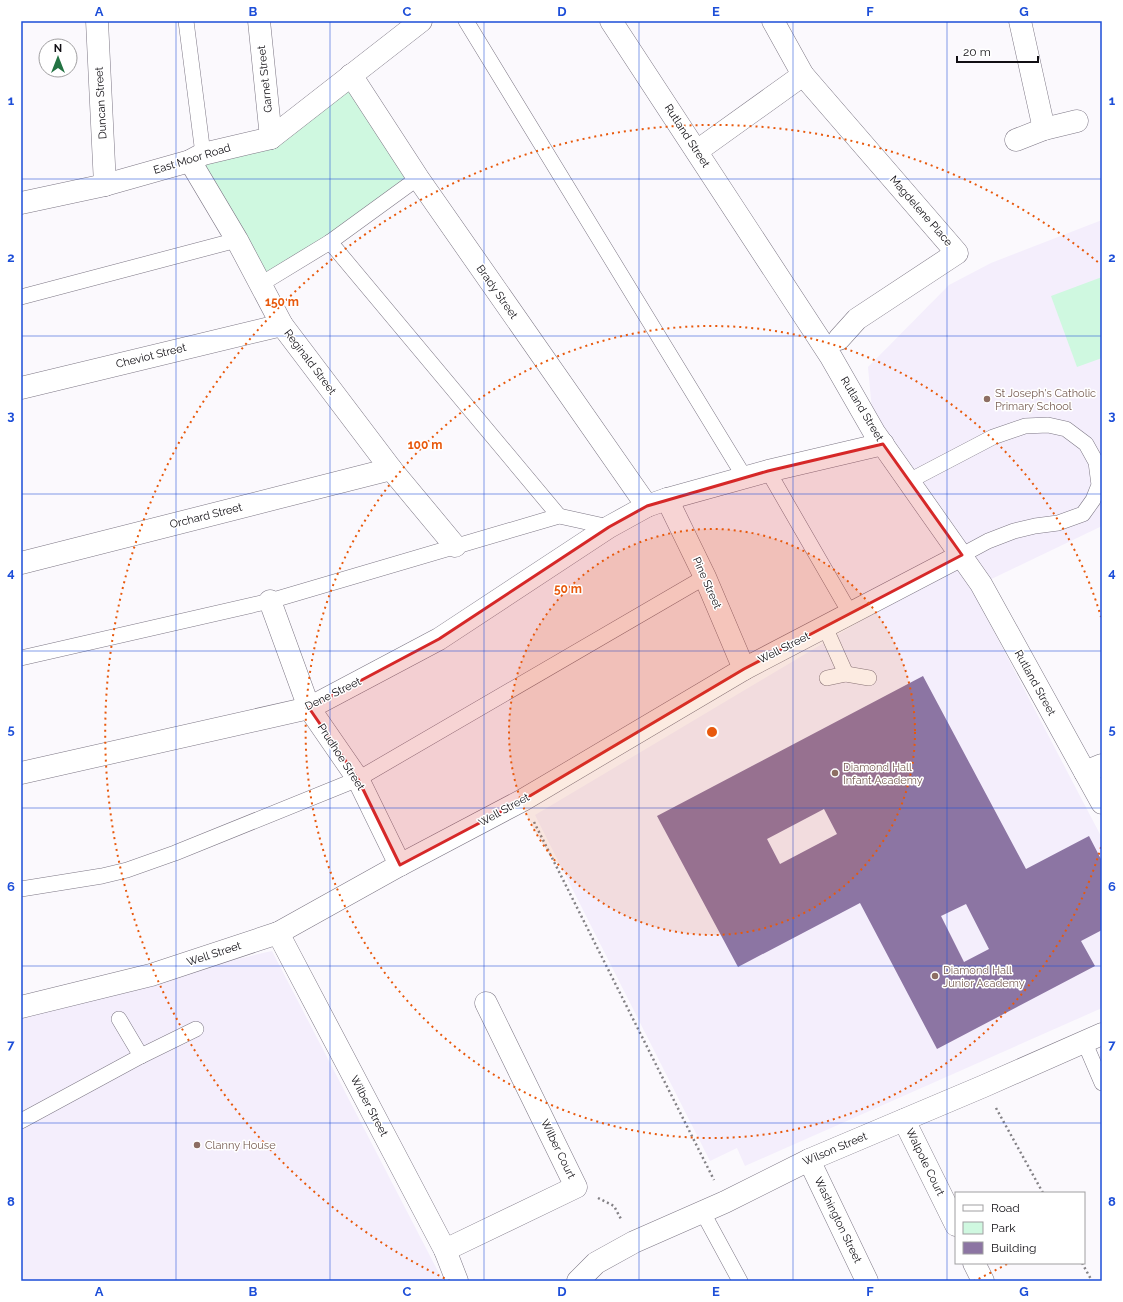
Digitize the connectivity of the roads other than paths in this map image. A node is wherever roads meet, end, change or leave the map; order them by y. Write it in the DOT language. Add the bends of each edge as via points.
graph roads {
  1 [pos="97,21"];
  2 [pos="186,21"];
  3 [pos="421,21"];
  4 [pos="466,21"];
  5 [pos="611,21"];
  6 [pos="773,21"];
  7 [pos="1020,21"];
  8 [pos="261,22"];
  9 [pos="351,75"];
  10 [pos="803,75"];
  11 [pos="1077,121"];
  12 [pos="1044,130"];
  13 [pos="271,138"];
  14 [pos="1016,140"];
  15 [pos="697,151"];
  16 [pos="197,158"];
  17 [pos="418,178"];
  18 [pos="105,185"];
  19 [pos="21,204"];
  20 [pos="237,240"];
  21 [pos="330,242"];
  22 [pos="261,284"];
  23 [pos="21,297"];
  24 [pos="282,324"];
  25 [pos="839,339"];
  26 [pos="21,388"];
  27 [pos="883,444"];
  28 [pos="391,469"];
  29 [pos="768,471"];
  30 [pos="745,478"];
  31 [pos="909,481"];
  32 [pos="657,503"];
  33 [pos="559,516"];
  34 [pos="609,527"];
  35 [pos="455,546"];
  36 [pos="962,555"];
  37 [pos="21,563"];
  38 [pos="705,577"];
  39 [pos="270,601"];
  40 [pos="850,613"];
  41 [pos="825,627"];
  42 [pos="21,658"];
  43 [pos="744,669"];
  44 [pos="846,674"];
  45 [pos="827,678"];
  46 [pos="869,678"];
  47 [pos="309,708"];
  48 [pos="1093,768"];
  49 [pos="21,773"];
  50 [pos="358,779"];
  51 [pos="1102,803"];
  52 [pos="400,865"];
  53 [pos="21,889"];
  54 [pos="278,933"];
  55 [pos="486,1003"];
  56 [pos="21,1007"];
  57 [pos="119,1019"];
  58 [pos="196,1029"];
  59 [pos="1093,1038"];
  60 [pos="141,1056"];
  61 [pos="1102,1083"];
  62 [pos="904,1120"];
  63 [pos="21,1121"];
  64 [pos="809,1160"];
  65 [pos="702,1211"];
  66 [pos="955,1223"];
  67 [pos="445,1250"];
  68 [pos="974,1264"];
  69 [pos="457,1281"];
  70 [pos="578,1281"];
  71 [pos="740,1281"];
  72 [pos="867,1281"];
  73 [pos="983,1281"];
  1 -- 18 [label="street, Duncan Street"];
  2 -- 16 [label="lane"];
  3 -- 9 [label="street, East Moor Road"];
  4 -- 30 [label="lane"];
  5 -- 15 [label="street, Rutland Street"];
  6 -- 10 [label="street, Magdelene Place"];
  7 -- 12 [label="street"];
  8 -- 13 [label="street, Garnet Street"];
  9 -- 13 [label="street, East Moor Road"];
  9 -- 17 [label="street, Brady Street"];
  10 -- 15 [label="street"];
  10 -- 25 [label="street, Magdelene Place" via="957,253 857,319"];
  11 -- 12 [label="street"];
  12 -- 14 [label="street"];
  13 -- 16 [label="street, East Moor Road"];
  15 -- 27 [label="street, Rutland Street" via="832,357"];
  16 -- 18 [label="street, East Moor Road"];
  16 -- 20 [label="street, Reginald Street"];
  17 -- 21 [label="lane"];
  17 -- 32 [label="street, Brady Street"];
  18 -- 19 [label="street, East Moor Road"];
  20 -- 22 [label="street, Reginald Street"];
  20 -- 23 [label="lane"];
  21 -- 22 [label="lane"];
  21 -- 33 [label="lane"];
  22 -- 24 [label="street, Reginald Street"];
  24 -- 26 [label="street, Cheviot Street"];
  24 -- 28 [label="street, Reginald Street"];
  27 -- 29 [label="street, Dene Street"];
  27 -- 31 [label="street, Rutland Street"];
  28 -- 35 [label="street, Reginald Street"];
  28 -- 37 [label="street, Orchard Street"];
  29 -- 30 [label="street, Dene Street"];
  29 -- 40 [label="lane"];
  30 -- 32 [label="street, Dene Street"];
  31 -- 36 [label="street, Rutland Street"];
  31 -- 36 [label="lane" via="993,437 1025,426 1048,425 1066,429 1086,444 1096,462 1099,485 1083,514 1058,523 1014,531"];
  32 -- 34 [label="street, Dene Street"];
  32 -- 38 [label="street, Pine Street"];
  33 -- 34 [label="lane"];
  33 -- 35 [label="lane"];
  34 -- 47 [label="street, Dene Street" via="439,639"];
  35 -- 39 [label="lane"];
  36 -- 40 [label="street, Well Street"];
  36 -- 48 [label="street, Rutland Street"];
  38 -- 43 [label="street, Pine Street"];
  38 -- 50 [label="lane"];
  39 -- 42 [label="lane"];
  39 -- 47 [label="street, Prudhoe Street"];
  40 -- 41 [label="street, Well Street"];
  41 -- 43 [label="street, Well Street"];
  41 -- 44 [label="lane"];
  43 -- 52 [label="street, Well Street" via="523,800"];
  44 -- 45 [label="lane"];
  44 -- 46 [label="lane"];
  47 -- 49 [label="street, Dene Street"];
  47 -- 50 [label="street, Prudhoe Street"];
  48 -- 51 [label="street, Rutland Street"];
  50 -- 52 [label="street, Prudhoe Street"];
  50 -- 53 [label="lane" via="175,853 126,870"];
  52 -- 54 [label="street, Well Street"];
  54 -- 56 [label="street, Well Street" via="151,975"];
  54 -- 67 [label="street, Wilber Street"];
  55 -- 67 [label="street, Wilber Court" via="576,1187"];
  57 -- 60 [label="lane"];
  58 -- 60 [label="lane"];
  59 -- 61 [label="lane"];
  59 -- 62 [label="street, Wilson Street"];
  60 -- 63 [label="lane"];
  62 -- 64 [label="street, Wilson Street"];
  62 -- 66 [label="street, Walpole Court"];
  64 -- 65 [label="street, Wilson Street"];
  64 -- 72 [label="street, Washington Street"];
  65 -- 70 [label="street, Wilson Street" via="634,1242 596,1263"];
  65 -- 71 [label="lane"];
  67 -- 69 [label="street, Wilber Street"];
  68 -- 73 [label="street"];
}
